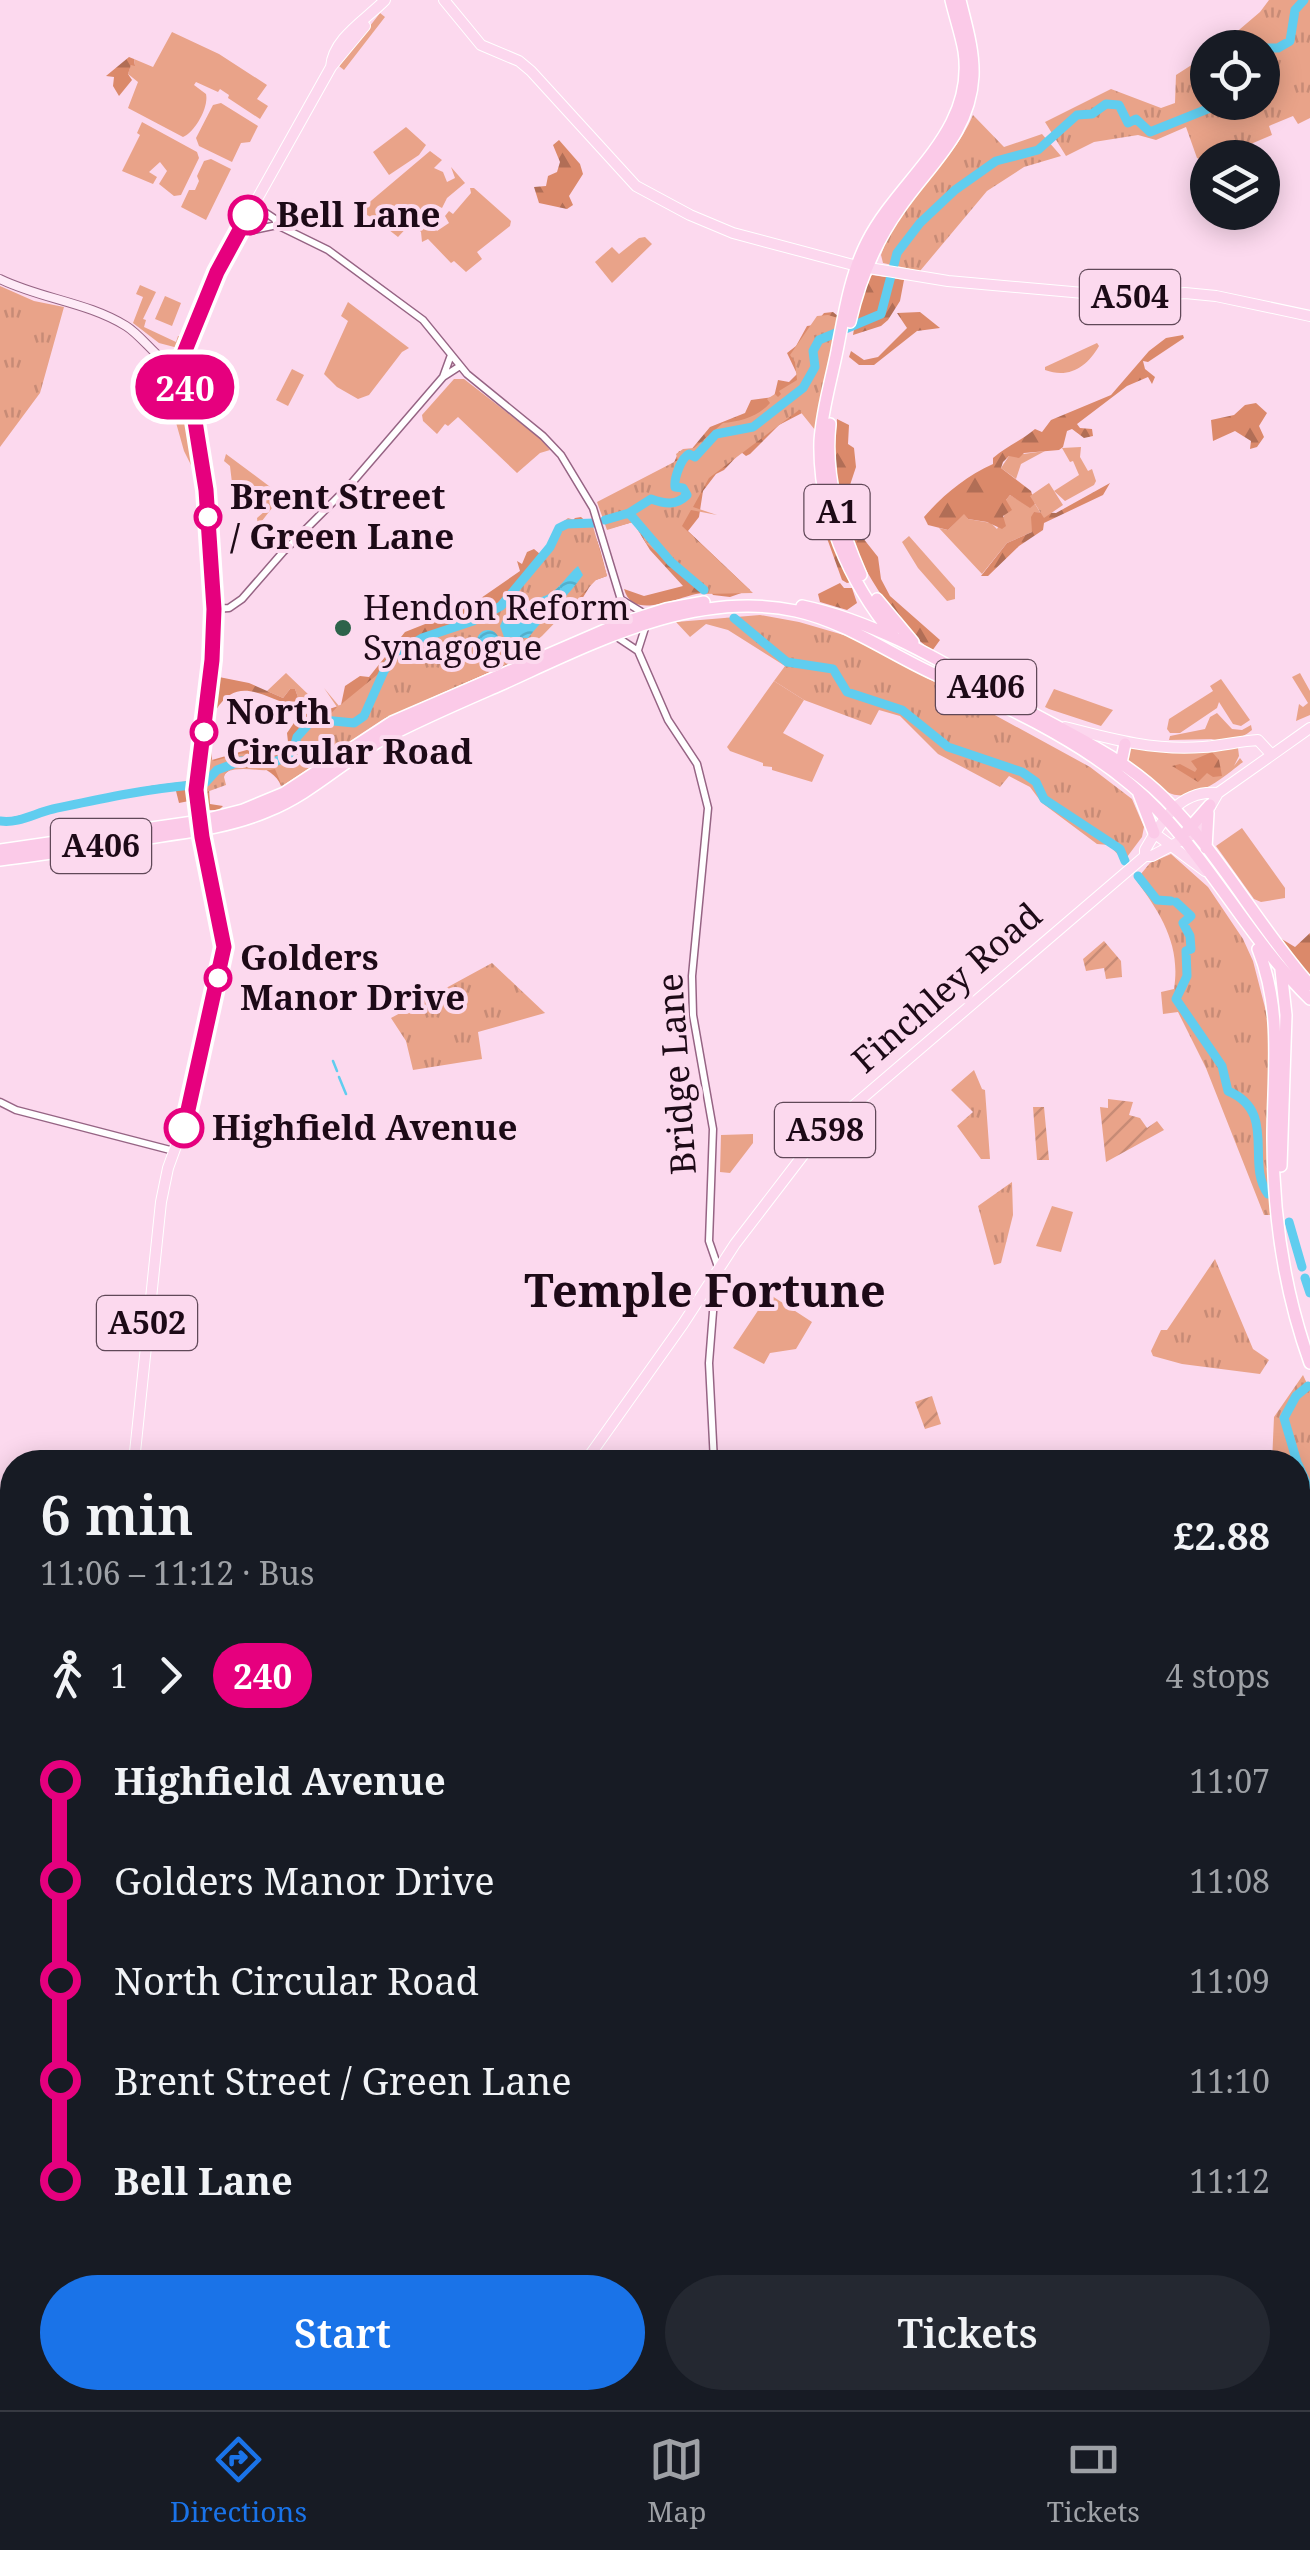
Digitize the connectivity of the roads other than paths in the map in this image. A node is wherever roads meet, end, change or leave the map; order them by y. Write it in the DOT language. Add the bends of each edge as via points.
graph roads {
  1 [pos="385,0"];
  2 [pos="444,0"];
  3 [pos="951,0"];
  4 [pos="960,0"];
  5 [pos="254,205"];
  6 [pos="277,225"];
  7 [pos="238,233"];
  8 [pos="862,267"];
  9 [pos="0,279"];
  10 [pos="1310,316"];
  11 [pos="450,355"];
  12 [pos="839,356"];
  13 [pos="460,366"];
  14 [pos="181,369"];
  15 [pos="443,377"];
  16 [pos="622,600"];
  17 [pos="871,604"];
  18 [pos="214,609"];
  19 [pos="844,618"];
  20 [pos="645,620"];
  21 [pos="618,630"];
  22 [pos="896,639"];
  23 [pos="919,649"];
  24 [pos="638,651"];
  25 [pos="958,683"];
  26 [pos="1054,724"];
  27 [pos="1310,728"];
  28 [pos="1125,744"];
  29 [pos="1271,754"];
  30 [pos="1120,763"];
  31 [pos="1137,790"];
  32 [pos="1218,793"];
  33 [pos="1209,809"];
  34 [pos="1168,812"];
  35 [pos="200,825"];
  36 [pos="1152,827"];
  37 [pos="1194,834"];
  38 [pos="1171,847"];
  39 [pos="0,850"];
  40 [pos="1145,856"];
  41 [pos="0,860"];
  42 [pos="1217,882"];
  43 [pos="1238,892"];
  44 [pos="1250,932"];
  45 [pos="1281,970"];
  46 [pos="1310,985"];
  47 [pos="1310,1001"];
  48 [pos="1286,1016"];
  49 [pos="0,1102"];
  50 [pos="1278,1129"];
  51 [pos="174,1151"];
  52 [pos="719,1268"];
  53 [pos="705,1290"];
  54 [pos="1310,1363"];
  55 [pos="135,1450"];
  56 [pos="593,1450"];
  57 [pos="714,1450"];
  1 -- 5 [label="main road" via="331,67"];
  2 -- 8 [label="main road, A504" via="481,44 527,68 636,186 714,226"];
  3 -- 8 [label="highway, A1" via="965,62 956,114 942,142 883,214"];
  4 -- 8 [label="highway, A1" via="972,56 967,110 952,143"];
  5 -- 6 [label="street"];
  5 -- 7 [label="main road"];
  6 -- 7 [label="street"];
  6 -- 11 [label="street" via="328,250 423,320"];
  7 -- 14 [label="main road" via="209,289"];
  8 -- 10 [label="main road, A504" via="1140,298 1185,292"];
  8 -- 12 [label="highway, A1"];
  9 -- 14 [label="main road" via="127,326"];
  11 -- 13 [label="street"];
  11 -- 15 [label="street"];
  12 -- 17 [label="highway, A1" via="820,442 824,482 842,550"];
  12 -- 23 [label="highway, A1" via="828,444 839,520 861,576"];
  13 -- 15 [label="street"];
  13 -- 16 [label="street" via="561,455 593,508"];
  14 -- 18 [label="main road, A502" via="206,490"];
  15 -- 18 [label="street" via="242,599"];
  16 -- 20 [label="street"];
  16 -- 21 [label="street"];
  17 -- 19 [label="highway" via="862,618"];
  17 -- 22 [label="highway, A1"];
  18 -- 35 [label="main road, A502" via="196,790"];
  19 -- 20 [label="highway, A406" via="760,600 694,603"];
  19 -- 22 [label="highway, A406"];
  20 -- 21 [label="highway, A406"];
  20 -- 24 [label="street"];
  20 -- 25 [label="highway, A406" via="726,607 796,611 844,626"];
  21 -- 24 [label="street"];
  21 -- 35 [label="highway, A406" via="392,722 281,794"];
  22 -- 23 [label="highway, A406"];
  22 -- 25 [label="highway, A1"];
  23 -- 26 [label="highway, A406"];
  24 -- 52 [label="street, Bridge Lane" via="668,720 697,764 708,808 692,976 713,1129 710,1247"];
  25 -- 31 [label="highway, A406" via="1096,758"];
  26 -- 28 [label="main road"];
  26 -- 30 [label="highway, A406"];
  27 -- 29 [label="main road"];
  28 -- 29 [label="main road" via="1203,747 1258,740"];
  28 -- 30 [label="highway"];
  29 -- 32 [label="main road"];
  30 -- 34 [label="highway, A406"];
  31 -- 34 [label="highway, A406"];
  31 -- 36 [label="highway"];
  32 -- 33 [label="main road"];
  32 -- 34 [label="main road"];
  33 -- 37 [label="highway" via="1202,810"];
  34 -- 36 [label="main road, Finchley Road / A598"];
  34 -- 37 [label="highway, A406"];
  34 -- 37 [label="highway, A406" via="1176,830"];
  35 -- 39 [label="highway, A406"];
  35 -- 41 [label="highway, A406"];
  35 -- 51 [label="main road, A502" via="224,947 190,1108"];
  36 -- 38 [label="main road, A406"];
  36 -- 40 [label="main road, Finchley Road / A598"];
  37 -- 38 [label="main road, Finchley Road / A598"];
  37 -- 42 [label="highway, A406"];
  37 -- 43 [label="highway"];
  38 -- 40 [label="main road, Finchley Road / A598"];
  38 -- 42 [label="main road, A406"];
  40 -- 52 [label="main road, Finchley Road / A598" via="817,1136"];
  42 -- 44 [label="highway, A406"];
  43 -- 45 [label="highway"];
  43 -- 46 [label="highway"];
  44 -- 45 [label="highway, A406"];
  44 -- 50 [label="highway" via="1276,1025"];
  45 -- 47 [label="highway, A406"];
  45 -- 48 [label="highway"];
  47 -- 48 [label="highway" via="1296,1003"];
  48 -- 50 [label="highway"];
  49 -- 51 [label="street"];
  50 -- 54 [label="highway" via="1277,1227"];
  51 -- 55 [label="main road, A502" via="158,1220"];
  52 -- 53 [label="main road, Finchley Road / A598"];
  53 -- 56 [label="main road, Finchley Road / A598"];
  53 -- 57 [label="street" via="714,1299"];
}
